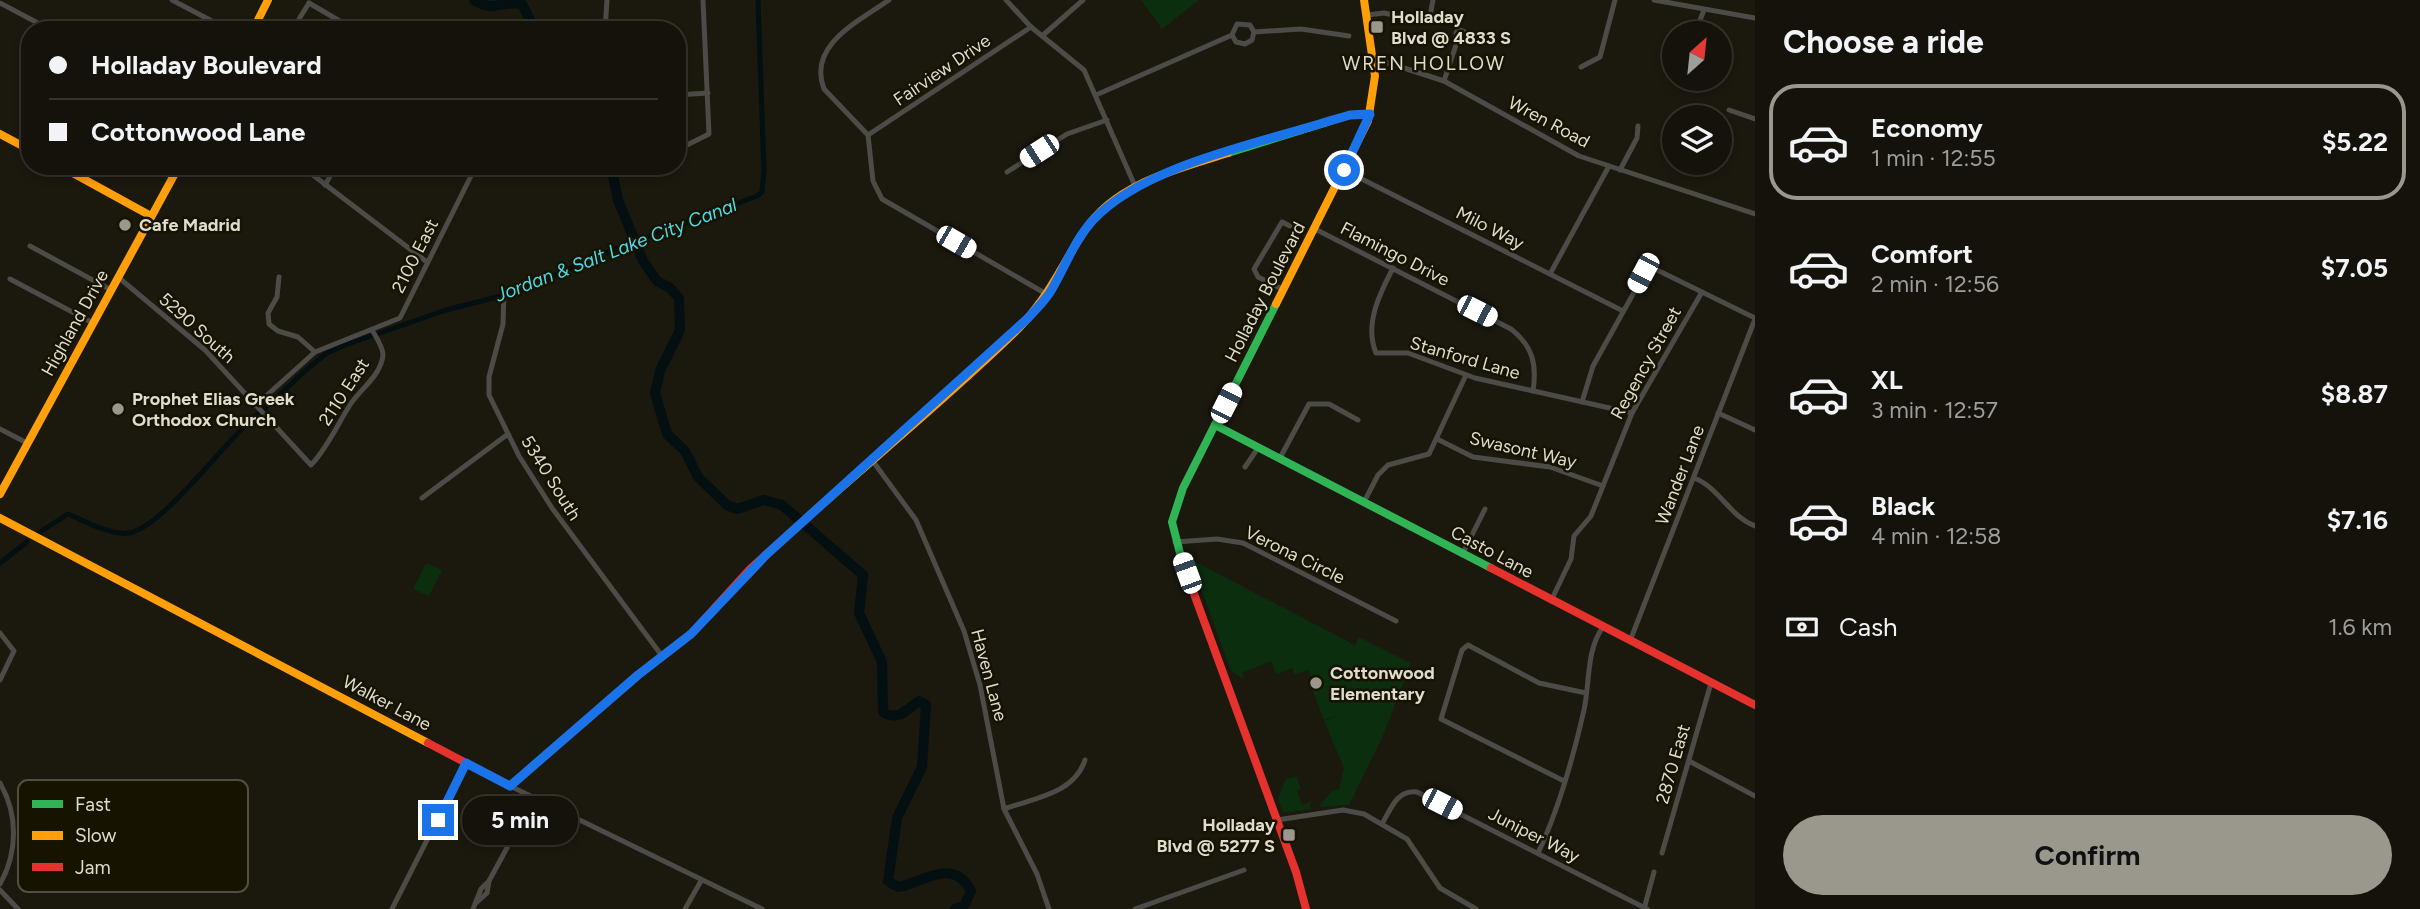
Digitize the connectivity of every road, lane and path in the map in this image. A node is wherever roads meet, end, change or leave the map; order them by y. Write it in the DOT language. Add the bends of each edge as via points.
graph roads {
  1 [pos="172,0"];
  2 [pos="268,0"];
  3 [pos="607,0"];
  4 [pos="704,0"];
  5 [pos="889,0"];
  6 [pos="1006,0"];
  7 [pos="1083,0"];
  8 [pos="1364,0"];
  9 [pos="1433,0"];
  10 [pos="1615,0"];
  11 [pos="1654,0"];
  12 [pos="309,1"];
  13 [pos="0,3"];
  14 [pos="1704,10"];
  15 [pos="1367,15"];
  16 [pos="1430,16"];
  17 [pos="1755,18"];
  18 [pos="299,19"];
  19 [pos="34,21"];
  20 [pos="212,21"];
  21 [pos="259,21"];
  22 [pos="341,21"];
  23 [pos="606,21"];
  24 [pos="1423,21"];
  25 [pos="1700,21"];
  26 [pos="1031,27"];
  27 [pos="1254,32"];
  28 [pos="1232,35"];
  29 [pos="1042,36"];
  30 [pos="1349,36"];
  31 [pos="1457,42"];
  32 [pos="1373,58"];
  33 [pos="1581,66"];
  34 [pos="1444,81"];
  35 [pos="708,93"];
  36 [pos="686,94"];
  37 [pos="1096,95"];
  38 [pos="1732,111"];
  39 [pos="1370,114"];
  40 [pos="1755,119"];
  41 [pos="1107,120"];
  42 [pos="1639,126"];
  43 [pos="0,134"];
  44 [pos="868,135"];
  45 [pos="21,145"];
  46 [pos="686,146"];
  47 [pos="1609,166"];
  48 [pos="1344,170"];
  49 [pos="1620,170"];
  50 [pos="1007,172"];
  51 [pos="76,175"];
  52 [pos="173,175"];
  53 [pos="312,175"];
  54 [pos="331,175"];
  55 [pos="471,175"];
  56 [pos="325,185"];
  57 [pos="1135,187"];
  58 [pos="1755,214"];
  59 [pos="151,216"];
  60 [pos="1290,226"];
  61 [pos="1315,229"];
  62 [pos="30,246"];
  63 [pos="427,262"];
  64 [pos="1392,268"];
  65 [pos="1550,274"];
  66 [pos="118,277"];
  67 [pos="279,277"];
  68 [pos="10,279"];
  69 [pos="111,290"];
  70 [pos="504,290"];
  71 [pos="1284,290"];
  72 [pos="1702,292"];
  73 [pos="1048,295"];
  74 [pos="1623,311"];
  75 [pos="1755,319"];
  76 [pos="93,323"];
  77 [pos="374,334"];
  78 [pos="315,352"];
  79 [pos="1466,375"];
  80 [pos="1533,391"];
  81 [pos="1582,402"];
  82 [pos="260,409"];
  83 [pos="1632,413"];
  84 [pos="1718,413"];
  85 [pos="1358,420"];
  86 [pos="1215,425"];
  87 [pos="0,429"];
  88 [pos="1755,430"];
  89 [pos="508,434"];
  90 [pos="1437,439"];
  91 [pos="27,443"];
  92 [pos="1258,448"];
  93 [pos="1280,458"];
  94 [pos="872,460"];
  95 [pos="311,465"];
  96 [pos="1245,467"];
  97 [pos="1693,478"];
  98 [pos="1603,486"];
  99 [pos="0,494"];
  100 [pos="422,498"];
  101 [pos="1364,502"];
  102 [pos="1485,509"];
  103 [pos="0,518"];
  104 [pos="1755,526"];
  105 [pos="1175,542"];
  106 [pos="1462,555"];
  107 [pos="1551,601"];
  108 [pos="1396,621"];
  109 [pos="1602,627"];
  110 [pos="0,633"];
  111 [pos="1630,641"];
  112 [pos="662,656"];
  113 [pos="0,680"];
  114 [pos="1711,683"];
  115 [pos="1586,693"];
  116 [pos="1755,705"];
  117 [pos="1085,761"];
  118 [pos="1689,761"];
  119 [pos="466,763"];
  120 [pos="1564,781"];
  121 [pos="0,783"];
  122 [pos="510,786"];
  123 [pos="1755,796"];
  124 [pos="534,798"];
  125 [pos="1004,809"];
  126 [pos="1278,820"];
  127 [pos="1382,824"];
  128 [pos="1538,853"];
  129 [pos="1662,853"];
  130 [pos="1244,870"];
  131 [pos="1654,872"];
  132 [pos="701,881"];
  133 [pos="0,884"];
  134 [pos="0,890"];
  135 [pos="475,906"];
  136 [pos="1147,907"];
  137 [pos="18,909"];
  138 [pos="392,909"];
  139 [pos="685,909"];
  140 [pos="762,909"];
  141 [pos="1049,909"];
  142 [pos="1135,909"];
  143 [pos="1306,909"];
  144 [pos="1476,909"];
  145 [pos="1645,909"];
  1 -- 20 [label="street"];
  2 -- 21 [label="street"];
  3 -- 23 [label="street"];
  4 -- 35 [label="street"];
  5 -- 44 [label="street" via="833,40 821,62 824,89"];
  6 -- 26 [label="street"];
  7 -- 29 [label="street"];
  8 -- 15 [label="street, Holladay Boulevard"];
  9 -- 16 [label="street"];
  10 -- 33 [label="street" via="1600,57"];
  11 -- 14 [label="street"];
  12 -- 18 [label="street"];
  12 -- 22 [label="street"];
  13 -- 19 [label="street"];
  14 -- 17 [label="street"];
  14 -- 25 [label="street"];
  15 -- 24 [label="street" via="1384,13"];
  15 -- 32 [label="street, Holladay Boulevard"];
  26 -- 29 [label="street"];
  26 -- 44 [label="street, Fairview Drive"];
  27 -- 28 [label="street" via="1245,44"];
  27 -- 28 [label="street" via="1241,22"];
  27 -- 30 [label="street" via="1301,29"];
  28 -- 37 [label="street"];
  29 -- 37 [label="street" via="1081,66"];
  31 -- 34 [label="street"];
  32 -- 34 [label="street, Wren Road"];
  32 -- 39 [label="street, Holladay Boulevard"];
  34 -- 47 [label="street, Wren Road" via="1566,150"];
  35 -- 36 [label="street"];
  35 -- 46 [label="street" via="709,134"];
  37 -- 41 [label="street"];
  38 -- 40 [label="street"];
  39 -- 48 [label="street, Holladay Boulevard"];
  39 -- 57 [label="street" via="1329,121"];
  41 -- 50 [label="street" via="1067,134"];
  41 -- 57 [label="street"];
  42 -- 49 [label="street"];
  43 -- 45 [label="street"];
  44 -- 73 [label="street" via="873,181 881,199"];
  47 -- 49 [label="street, Wren Road"];
  47 -- 65 [label="street"];
  48 -- 61 [label="street, Holladay Boulevard"];
  48 -- 65 [label="street, Milo Way"];
  49 -- 58 [label="street, Wren Road"];
  51 -- 59 [label="street"];
  52 -- 59 [label="street, Highland Drive"];
  53 -- 56 [label="street"];
  54 -- 56 [label="street"];
  55 -- 63 [label="street, 2100 East"];
  56 -- 63 [label="street"];
  57 -- 73 [label="street" via="1106,207 1086,229"];
  59 -- 66 [label="street, Highland Drive"];
  60 -- 71 [label="street" via="1282,222 1254,269 1258,277"];
  61 -- 64 [label="street, Flamingo Drive"];
  61 -- 71 [label="street, Holladay Boulevard"];
  62 -- 69 [label="street"];
  63 -- 77 [label="street, 2100 East" via="400,318"];
  64 -- 79 [label="street, Stanford Lane" via="1375,306 1376,353 1408,353"];
  64 -- 80 [label="street, Flamingo Drive" via="1519,335 1534,362"];
  65 -- 74 [label="street, Milo Way"];
  66 -- 69 [label="street, Highland Drive"];
  66 -- 82 [label="street, 5290 South" via="205,350"];
  67 -- 78 [label="street" via="269,324 298,337"];
  68 -- 76 [label="street"];
  69 -- 76 [label="street, Highland Drive"];
  70 -- 89 [label="street, 5340 South" via="503,324 488,386"];
  71 -- 86 [label="street, Holladay Boulevard"];
  72 -- 74 [label="street" via="1648,268"];
  72 -- 75 [label="street"];
  72 -- 83 [label="street, Regency Street"];
  73 -- 94 [label="street" via="1013,334"];
  74 -- 81 [label="street" via="1593,366"];
  75 -- 84 [label="street, Wander Lane"];
  76 -- 91 [label="street, Highland Drive"];
  77 -- 78 [label="street, 2100 East"];
  77 -- 95 [label="street, 2110 East" via="382,349 380,363"];
  78 -- 82 [label="street, 2100 East"];
  79 -- 80 [label="street, Stanford Lane"];
  79 -- 90 [label="street"];
  80 -- 81 [label="street, Stanford Lane"];
  81 -- 83 [label="street, Stanford Lane"];
  82 -- 95 [label="street, 5290 South"];
  83 -- 98 [label="street, Regency Street"];
  84 -- 88 [label="street"];
  84 -- 97 [label="street, Wander Lane"];
  85 -- 93 [label="street" via="1329,404 1309,404"];
  86 -- 92 [label="street, Casto Lane"];
  86 -- 105 [label="street, Holladay Boulevard" via="1175,505"];
  87 -- 91 [label="street"];
  89 -- 100 [label="street"];
  89 -- 112 [label="street, 5340 South" via="551,508"];
  90 -- 98 [label="street, Swasont Way" via="1473,457 1550,467"];
  90 -- 101 [label="street" via="1426,457 1401,460 1385,468"];
  91 -- 99 [label="street, Highland Drive"];
  92 -- 93 [label="street, Casto Lane"];
  92 -- 96 [label="street"];
  93 -- 101 [label="street, Casto Lane"];
  94 -- 112 [label="street" via="751,569 702,624"];
  94 -- 125 [label="street, Haven Lane" via="916,520 967,639"];
  97 -- 104 [label="street"];
  97 -- 111 [label="street, Wander Lane"];
  98 -- 107 [label="street, Regency Street" via="1589,520 1574,536 1571,559"];
  101 -- 106 [label="street, Casto Lane"];
  102 -- 106 [label="street"];
  103 -- 119 [label="street, Walker Lane"];
  105 -- 108 [label="street, Verona Circle" via="1217,539 1243,543"];
  105 -- 126 [label="street, Holladay Boulevard"];
  106 -- 107 [label="street, Casto Lane"];
  107 -- 109 [label="street, Casto Lane"];
  109 -- 111 [label="street, Casto Lane"];
  109 -- 115 [label="street" via="1593,648"];
  110 -- 113 [label="street" via="14,651"];
  111 -- 114 [label="street, Casto Lane"];
  112 -- 122 [label="street"];
  114 -- 116 [label="street, Casto Lane"];
  114 -- 118 [label="street, 2870 East"];
  115 -- 120 [label="street"];
  115 -- 120 [label="street" via="1539,683 1493,656 1465,646 1441,719"];
  117 -- 125 [label="street" via="1069,785"];
  118 -- 123 [label="street"];
  118 -- 129 [label="street, 2870 East"];
  119 -- 122 [label="street, Walker Lane"];
  119 -- 138 [label="street"];
  120 -- 128 [label="street"];
  121 -- 133 [label="street" via="10,804 14,837"];
  122 -- 124 [label="street, Walker Lane"];
  124 -- 132 [label="street, Walker Lane"];
  124 -- 135 [label="street"];
  125 -- 141 [label="street, Haven Lane"];
  126 -- 127 [label="street" via="1347,810"];
  126 -- 143 [label="street, Holladay Boulevard"];
  127 -- 128 [label="street, Juniper Way" via="1398,797 1413,791"];
  127 -- 144 [label="street" via="1411,843 1440,888"];
  128 -- 145 [label="street, Juniper Way"];
  130 -- 136 [label="street"];
  131 -- 145 [label="street"];
  132 -- 139 [label="street"];
  132 -- 140 [label="street, Walker Lane"];
  134 -- 137 [label="street"];
  136 -- 142 [label="street"];
}
